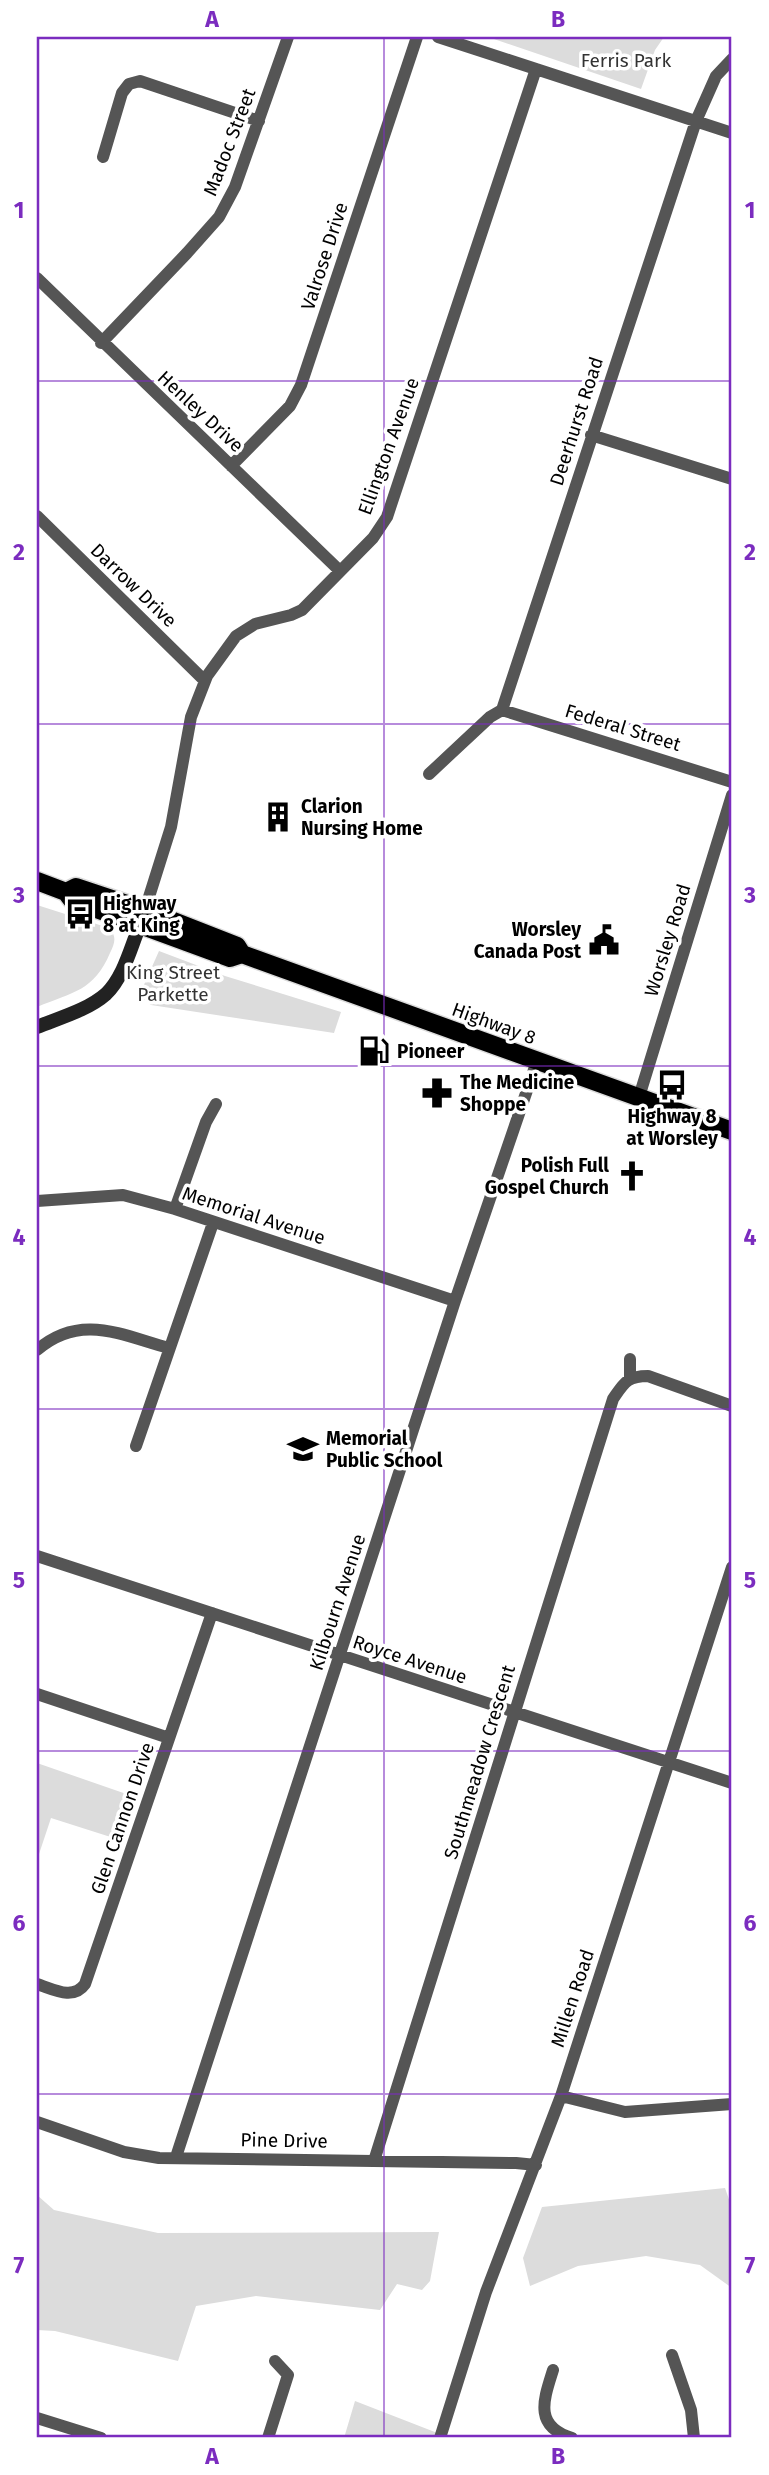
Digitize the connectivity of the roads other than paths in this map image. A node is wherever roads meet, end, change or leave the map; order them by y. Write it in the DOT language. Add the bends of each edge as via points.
graph roads {
  1 [pos="288,37"];
  2 [pos="417,37"];
  3 [pos="438,37"];
  4 [pos="732,59"];
  5 [pos="536,69"];
  6 [pos="259,121"];
  7 [pos="696,121"];
  8 [pos="732,133"];
  9 [pos="103,157"];
  10 [pos="37,278"];
  11 [pos="101,343"];
  12 [pos="591,435"];
  13 [pos="231,466"];
  14 [pos="732,479"];
  15 [pos="37,516"];
  16 [pos="340,571"];
  17 [pos="205,681"];
  18 [pos="502,709"];
  19 [pos="429,774"];
  20 [pos="732,782"];
  21 [pos="732,795"];
  22 [pos="37,881"];
  23 [pos="143,918"];
  24 [pos="37,1027"];
  25 [pos="537,1061"];
  26 [pos="639,1097"];
  27 [pos="216,1104"];
  28 [pos="732,1131"];
  29 [pos="37,1200"];
  30 [pos="174,1209"];
  31 [pos="213,1223"];
  32 [pos="455,1301"];
  33 [pos="169,1348"];
  34 [pos="37,1350"];
  35 [pos="630,1359"];
  36 [pos="630,1379"];
  37 [pos="732,1406"];
  38 [pos="135,1446"];
  39 [pos="37,1556"];
  40 [pos="732,1567"];
  41 [pos="212,1613"];
  42 [pos="340,1655"];
  43 [pos="37,1694"];
  44 [pos="514,1713"];
  45 [pos="170,1738"];
  46 [pos="669,1762"];
  47 [pos="732,1783"];
  48 [pos="37,1984"];
  49 [pos="561,2096"];
  50 [pos="732,2104"];
  51 [pos="37,2122"];
  52 [pos="176,2157"];
  53 [pos="374,2161"];
  54 [pos="536,2165"];
  55 [pos="673,2355"];
  56 [pos="275,2361"];
  57 [pos="553,2370"];
  58 [pos="37,2418"];
  59 [pos="101,2438"];
  60 [pos="268,2438"];
  61 [pos="440,2438"];
  62 [pos="572,2438"];
  63 [pos="694,2438"];
  1 -- 6 [label="street, Madoc Street"];
  2 -- 13 [label="street, Valrose Drive" via="301,385 290,406"];
  3 -- 5 [label="street"];
  4 -- 7 [label="street, Deerhurst Road" via="716,76"];
  5 -- 7 [label="street"];
  5 -- 16 [label="street, Ellington Avenue" via="387,517"];
  6 -- 9 [label="street" via="140,81 129,84 122,93"];
  6 -- 11 [label="street, Madoc Street" via="236,187 219,217"];
  7 -- 8 [label="street"];
  7 -- 12 [label="street, Deerhurst Road"];
  10 -- 11 [label="street, Henley Drive"];
  11 -- 13 [label="street, Henley Drive"];
  12 -- 14 [label="street"];
  12 -- 18 [label="street, Deerhurst Road"];
  13 -- 16 [label="street, Henley Drive"];
  15 -- 17 [label="street, Darrow Drive"];
  16 -- 17 [label="street, Ellington Avenue" via="302,610 236,636"];
  17 -- 23 [label="street, Ellington Avenue" via="186,735 171,827"];
  18 -- 19 [label="street"];
  18 -- 20 [label="street, Federal Street"];
  21 -- 26 [label="street, Worsley Road"];
  22 -- 23 [label="main road, Highway 8" via="66,891 72,900"];
  23 -- 24 [label="main road" via="117,979 106,993"];
  23 -- 25 [label="main road, Highway 8" via="230,958 242,954"];
  25 -- 26 [label="main road, Highway 8"];
  25 -- 32 [label="street, Kilbourn Avenue"];
  26 -- 28 [label="main road, Highway 8"];
  27 -- 30 [label="street"];
  29 -- 30 [label="street, Memorial Avenue" via="123,1195"];
  30 -- 31 [label="street, Memorial Avenue"];
  31 -- 32 [label="street, Memorial Avenue"];
  31 -- 33 [label="street"];
  32 -- 42 [label="street, Kilbourn Avenue"];
  33 -- 34 [label="street" via="117,1331 86,1329 56,1338"];
  33 -- 38 [label="street"];
  35 -- 36 [label="street"];
  36 -- 37 [label="street" via="648,1376"];
  36 -- 44 [label="street, Southmeadow Crescent" via="617,1392 608,1412"];
  39 -- 41 [label="street, Royce Avenue"];
  40 -- 46 [label="street, Millen Road"];
  41 -- 42 [label="street, Royce Avenue"];
  41 -- 45 [label="street, Glen Cannon Drive"];
  42 -- 44 [label="street, Royce Avenue"];
  42 -- 52 [label="street, Kilbourn Avenue"];
  43 -- 45 [label="street"];
  44 -- 46 [label="street, Royce Avenue"];
  44 -- 53 [label="street, Southmeadow Crescent"];
  45 -- 48 [label="street, Glen Cannon Drive" via="85,1984 73,1993 64,1993"];
  46 -- 47 [label="street, Royce Avenue"];
  46 -- 49 [label="street, Millen Road"];
  49 -- 50 [label="street" via="625,2112"];
  49 -- 54 [label="street, Millen Road"];
  51 -- 52 [label="street, Pine Drive" via="124,2151"];
  52 -- 53 [label="street, Pine Drive"];
  53 -- 54 [label="street, Pine Drive"];
  54 -- 61 [label="street, Millen Road" via="486,2292"];
  55 -- 63 [label="street" via="691,2410"];
  56 -- 60 [label="street" via="288,2375"];
  57 -- 62 [label="street" via="543,2408 550,2425"];
  58 -- 59 [label="street"];
}
